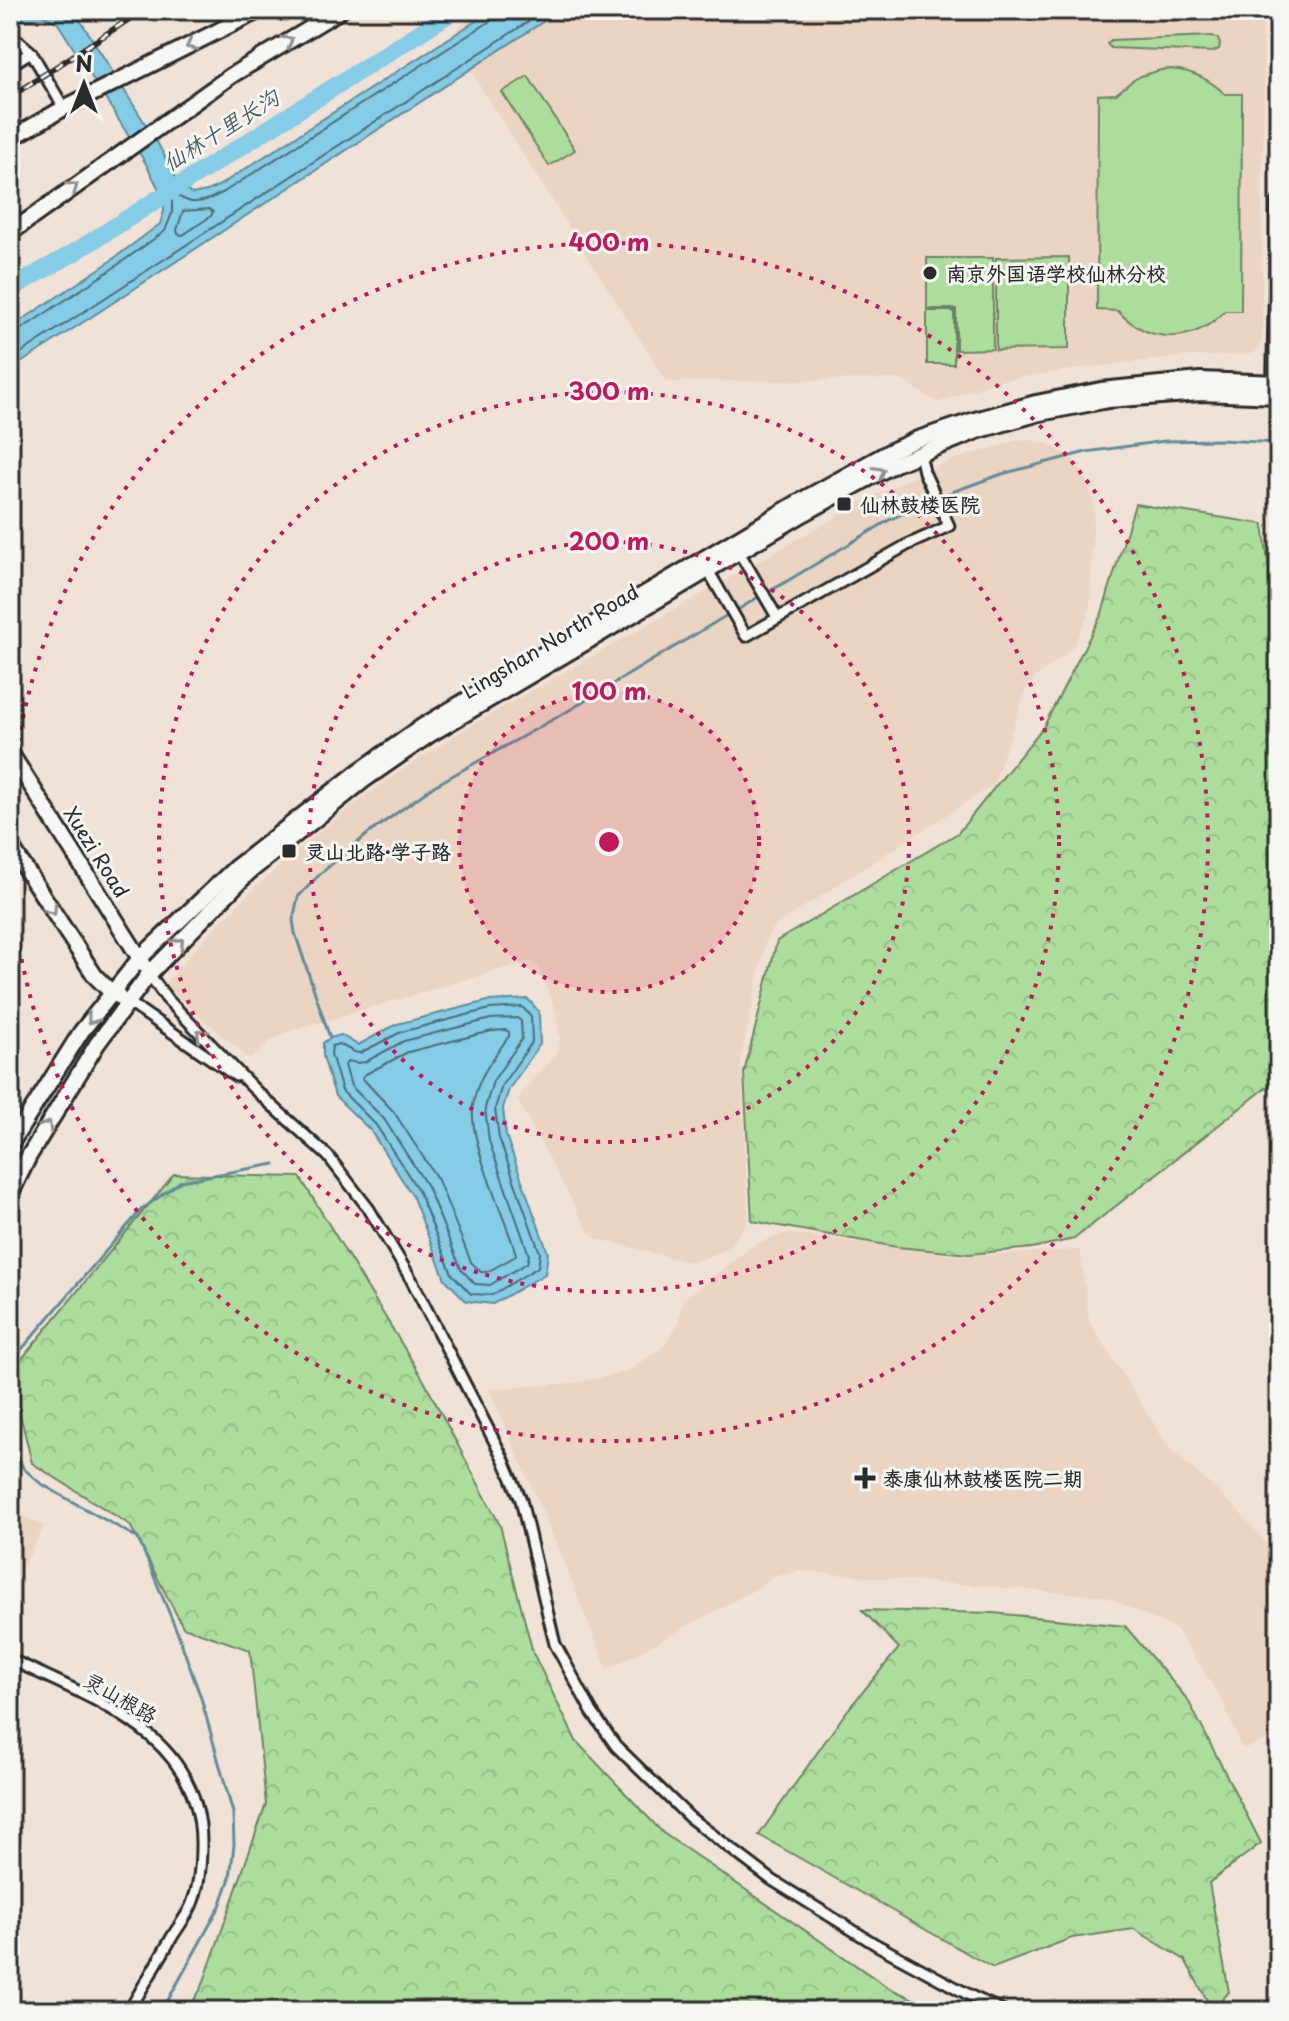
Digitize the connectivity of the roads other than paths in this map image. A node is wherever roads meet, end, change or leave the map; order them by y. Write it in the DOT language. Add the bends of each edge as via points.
graph roads {
  1 [pos="260,10"];
  2 [pos="341,10"];
  3 [pos="1278,10"];
  4 [pos="1279,19"];
  5 [pos="10,34"];
  6 [pos="31,52"];
  7 [pos="10,65"];
  8 [pos="64,108"];
  9 [pos="10,139"];
  10 [pos="1279,204"];
  11 [pos="10,233"];
  12 [pos="1278,391"];
  13 [pos="920,454"];
  14 [pos="736,546"];
  15 [pos="705,565"];
  16 [pos="777,617"];
  17 [pos="10,752"];
  18 [pos="10,845"];
  19 [pos="140,958"];
  20 [pos="149,974"];
  21 [pos="112,993"];
  22 [pos="128,1002"];
  23 [pos="255,1090"];
  24 [pos="10,1145"];
  25 [pos="10,1195"];
  26 [pos="10,1659"];
  27 [pos="129,2011"];
  28 [pos="1004,2011"];
  1 -- 8 [label="main road, one-way"];
  11 -- 2 [label="main road, one-way" via="232,75"];
  3 -- 4 [label="main road"];
  5 -- 6 [label="street"];
  6 -- 7 [label="street"];
  6 -- 8 [label="street"];
  8 -- 9 [label="main road"];
  10 -- 12 [label="main road"];
  12 -- 13 [label="main road, Lingshan North Road" via="1108,400 977,431"];
  12 -- 14 [label="main road, Lingshan North Road" via="1200,380 1101,390 975,420 898,448"];
  14 -- 13 [label="main road, Lingshan North Road, one-way"];
  13 -- 16 [label="street" via="949,526"];
  14 -- 15 [label="main road, Lingshan North Road"];
  14 -- 16 [label="street"];
  15 -- 16 [label="street" via="746,636"];
  15 -- 19 [label="main road, Lingshan North Road" via="423,726 235,868"];
  20 -- 15 [label="main road, Lingshan North Road, one-way" via="248,873 364,780"];
  17 -- 19 [label="main road, Xuezi Road"];
  18 -- 21 [label="main road, one-way" via="95,976"];
  19 -- 20 [label="main road, Xuezi Road"];
  19 -- 21 [label="main road, Lingshan North Road"];
  20 -- 22 [label="main road, Lingshan North Road"];
  23 -- 20 [label="street, one-way"];
  21 -- 22 [label="main road"];
  21 -- 24 [label="main road, Lingshan North Road, one-way" via="81,1032"];
  22 -- 23 [label="street"];
  25 -- 22 [label="main road, Lingshan North Road, one-way" via="97,1044"];
  23 -- 28 [label="street" via="328,1156 369,1209 411,1279 521,1500 555,1644 616,1746 689,1817 772,1880 875,1944"];
  26 -- 27 [label="street, 灵山根路" via="142,1727 178,1765 196,1801 201,1870 192,1904"];
}
